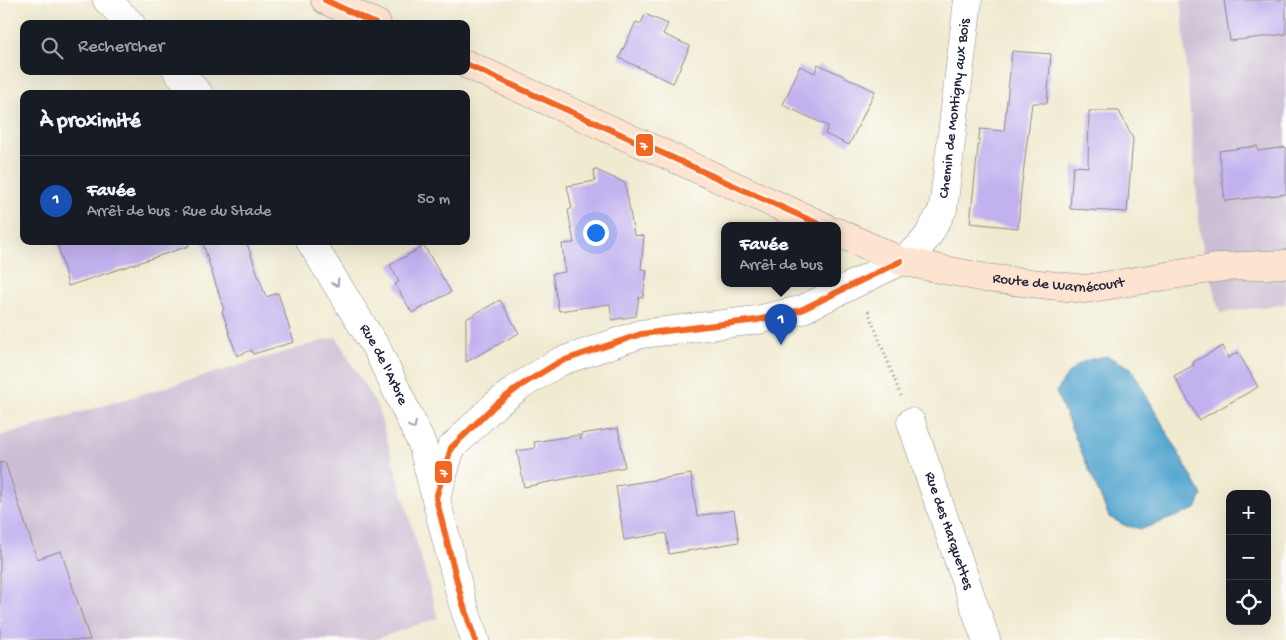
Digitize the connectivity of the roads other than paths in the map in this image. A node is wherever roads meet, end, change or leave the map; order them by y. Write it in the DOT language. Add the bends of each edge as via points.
graph roads {
  1 [pos="107,0"];
  2 [pos="325,0"];
  3 [pos="968,0"];
  4 [pos="127,20"];
  5 [pos="368,20"];
  6 [pos="470,66"];
  7 [pos="181,75"];
  8 [pos="195,90"];
  9 [pos="814,222"];
  10 [pos="841,234"];
  11 [pos="312,245"];
  12 [pos="901,260"];
  13 [pos="1286,264"];
  14 [pos="911,422"];
  15 [pos="436,498"];
  16 [pos="475,640"];
  17 [pos="986,640"];
  1 -- 4 [label="street"];
  2 -- 5 [label="main road"];
  3 -- 12 [label="street, Chemin de Montigny aux Bois" via="943,209 920,247"];
  6 -- 9 [label="main road"];
  7 -- 8 [label="street"];
  10 -- 12 [label="main road, Route de Warnécourt"];
  11 -- 15 [label="street, Rue de l'Arbre, one-way" via="377,349 422,444"];
  12 -- 13 [label="main road, Route de Warnécourt" via="985,278 1086,289 1223,266"];
  12 -- 15 [label="street, Chemin de Montigny aux Bois" via="802,310 757,320 641,334 559,362 494,406 451,448"];
  14 -- 17 [label="street, Rue des Harquettes"];
  15 -- 16 [label="street, Rue de l'Arbre"];
}
